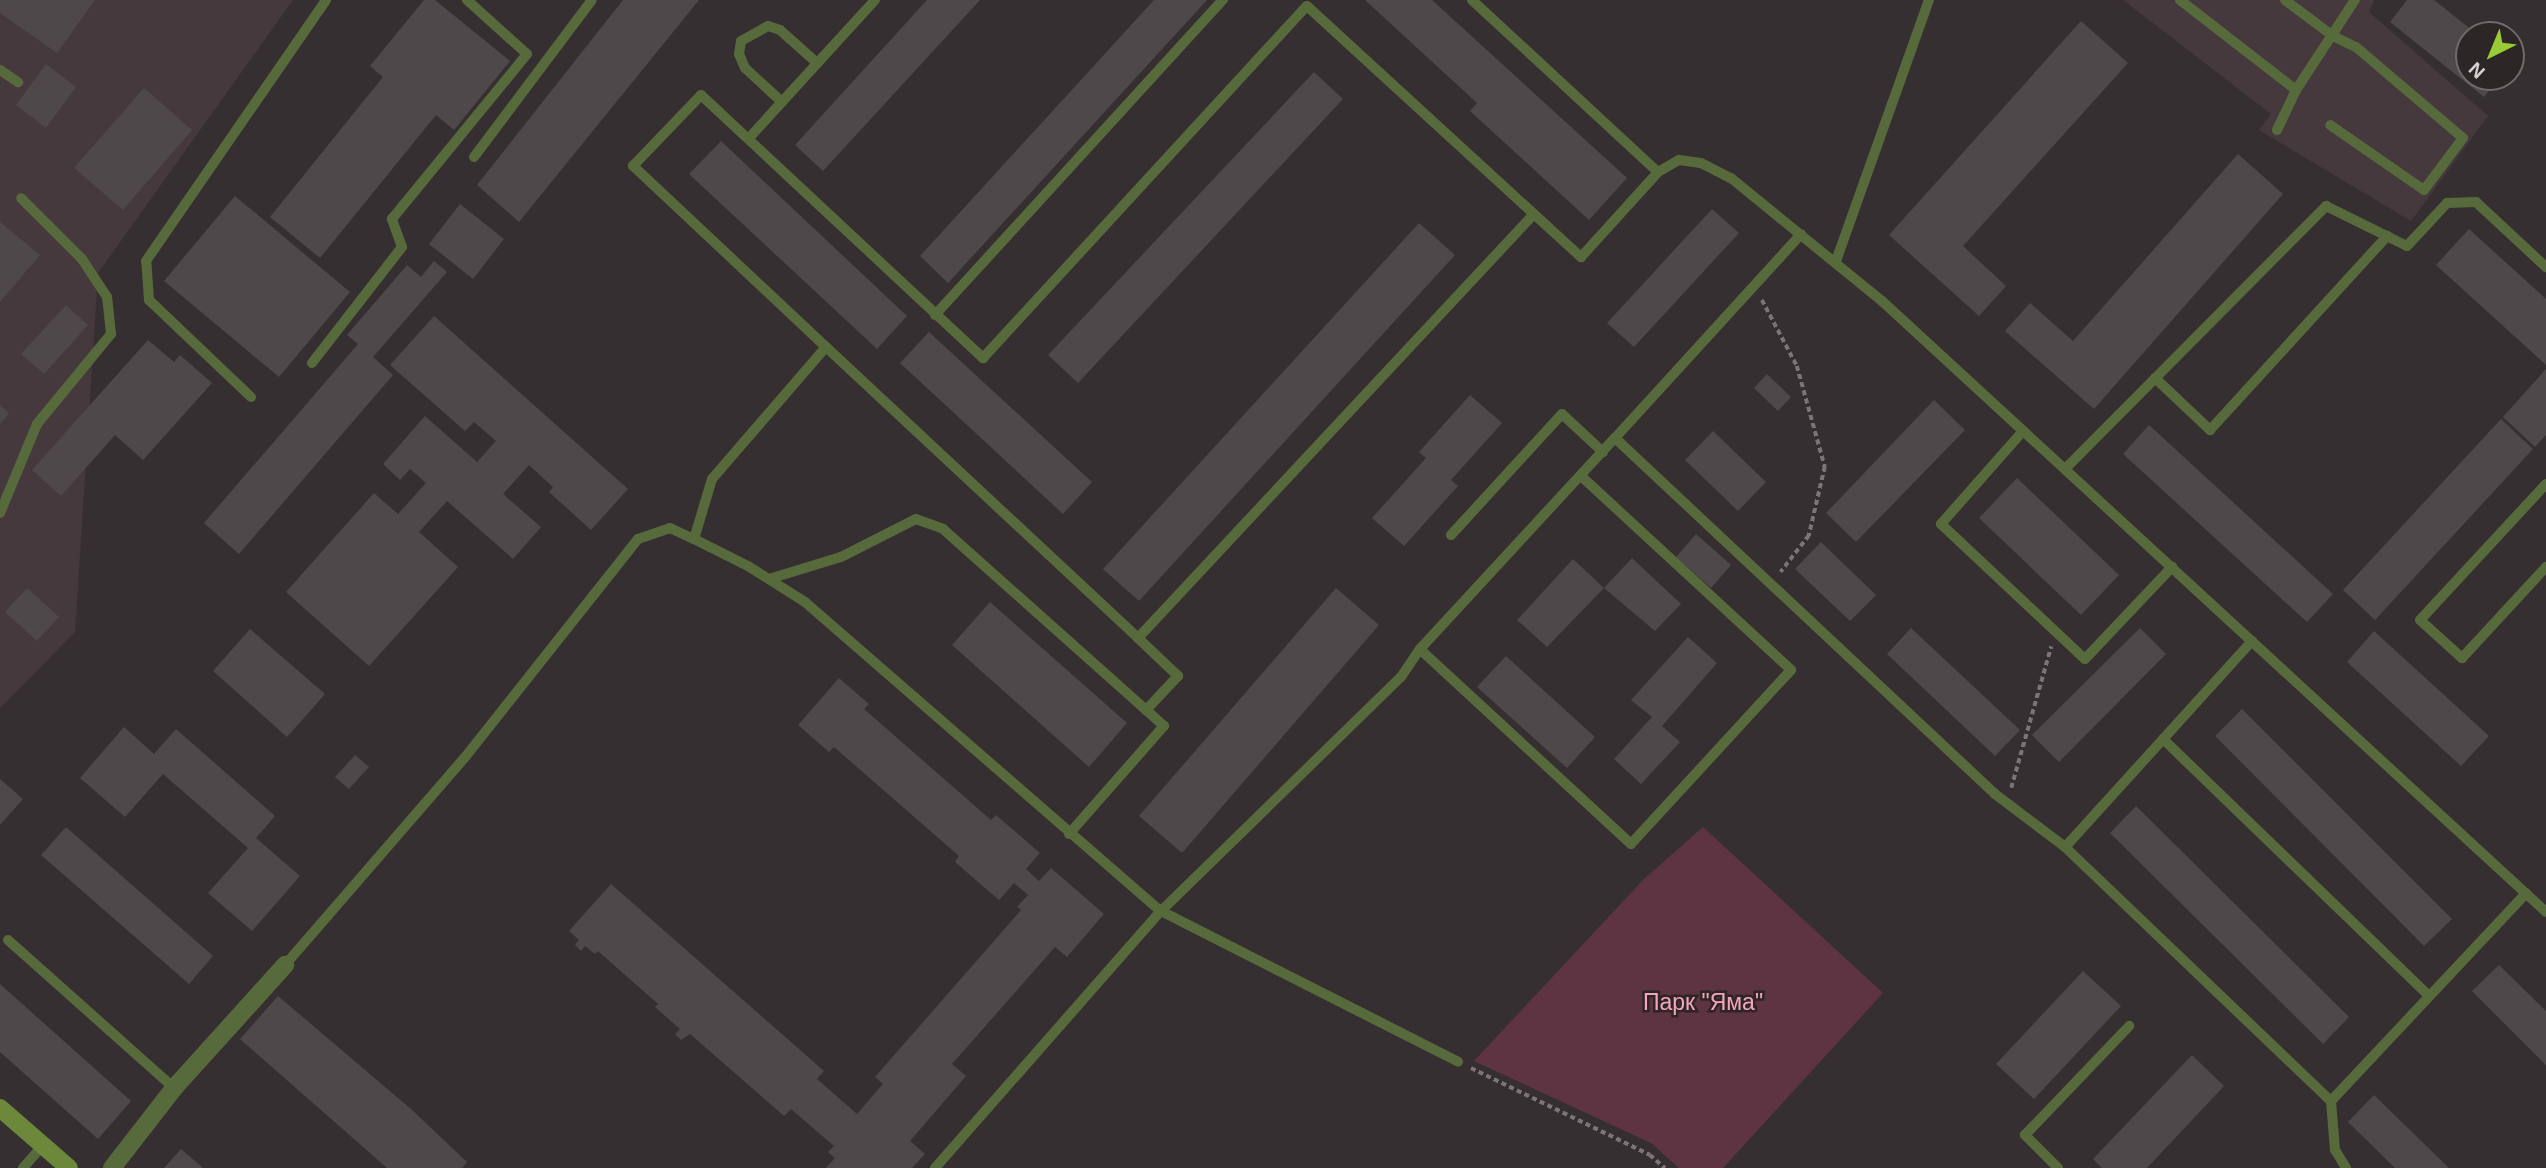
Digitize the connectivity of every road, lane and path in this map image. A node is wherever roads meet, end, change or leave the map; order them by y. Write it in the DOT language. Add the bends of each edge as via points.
graph roads {
  1 [pos="326,0"];
  2 [pos="467,0"];
  3 [pos="592,0"];
  4 [pos="875,0"];
  5 [pos="1223,0"];
  6 [pos="1472,0"];
  7 [pos="1929,0"];
  8 [pos="2180,0"];
  9 [pos="2285,0"];
  10 [pos="2355,0"];
  11 [pos="1304,3"];
  12 [pos="2333,36"];
  13 [pos="817,63"];
  14 [pos="0,70"];
  15 [pos="18,82"];
  16 [pos="2296,90"];
  17 [pos="782,102"];
  18 [pos="2330,125"];
  19 [pos="2277,130"];
  20 [pos="749,138"];
  21 [pos="474,157"];
  22 [pos="1658,172"];
  23 [pos="21,198"];
  24 [pos="1534,214"];
  25 [pos="1801,234"];
  26 [pos="2387,236"];
  27 [pos="1836,261"];
  28 [pos="2546,267"];
  29 [pos="1754,286"];
  30 [pos="935,315"];
  31 [pos="825,347"];
  32 [pos="312,363"];
  33 [pos="2155,378"];
  34 [pos="251,397"];
  35 [pos="2024,431"];
  36 [pos="1615,438"];
  37 [pos="1603,452"];
  38 [pos="2065,469"];
  39 [pos="1581,476"];
  40 [pos="2546,484"];
  41 [pos="0,513"];
  42 [pos="1451,535"];
  43 [pos="694,539"];
  44 [pos="2172,567"];
  45 [pos="2546,568"];
  46 [pos="769,579"];
  47 [pos="1771,584"];
  48 [pos="2055,631"];
  49 [pos="1138,638"];
  50 [pos="2252,641"];
  51 [pos="1420,649"];
  52 [pos="1146,710"];
  53 [pos="2163,739"];
  54 [pos="2007,803"];
  55 [pos="1069,834"];
  56 [pos="2065,847"];
  57 [pos="2526,892"];
  58 [pos="2544,907"];
  59 [pos="1161,911"];
  60 [pos="8,940"];
  61 [pos="285,965"];
  62 [pos="2430,996"];
  63 [pos="2129,1026"];
  64 [pos="1458,1062"];
  65 [pos="174,1088"];
  66 [pos="2331,1101"];
  67 [pos="0,1108"];
  68 [pos="43,1145"];
  69 [pos="23,1168"];
  70 [pos="69,1168"];
  71 [pos="113,1168"];
  72 [pos="935,1168"];
  73 [pos="1665,1168"];
  74 [pos="2059,1168"];
  75 [pos="2346,1168"];
  1 -- 34 [label="lane" via="146,261 149,300"];
  2 -- 32 [label="lane" via="527,54 392,219 402,247"];
  3 -- 21 [label="lane"];
  4 -- 13 [label="lane"];
  5 -- 30 [label="lane"];
  6 -- 22 [label="lane"];
  7 -- 27 [label="lane"];
  8 -- 16 [label="lane"];
  9 -- 12 [label="lane"];
  10 -- 12 [label="lane"];
  11 -- 24 [label="lane"];
  11 -- 30 [label="lane" via="983,358"];
  12 -- 16 [label="lane"];
  12 -- 18 [label="lane" via="2356,47 2463,138 2424,190"];
  13 -- 17 [label="lane"];
  13 -- 17 [label="lane" via="780,30 768,26 741,41 739,54 746,68"];
  14 -- 15 [label="lane"];
  16 -- 19 [label="lane"];
  17 -- 20 [label="lane"];
  20 -- 30 [label="lane"];
  20 -- 31 [label="lane" via="701,95 633,166"];
  22 -- 24 [label="lane" via="1581,257"];
  22 -- 25 [label="lane" via="1679,160 1701,163 1731,178"];
  23 -- 41 [label="lane" via="82,259 107,297 111,334 37,424"];
  24 -- 49 [label="lane"];
  25 -- 27 [label="lane"];
  25 -- 29 [label="lane"];
  26 -- 28 [label="lane" via="2407,246 2447,203 2476,202"];
  26 -- 33 [label="lane" via="2210,430"];
  26 -- 38 [label="lane" via="2326,206"];
  27 -- 35 [label="lane"];
  29 -- 36 [label="lane"];
  29 -- 47 [label="path" via="1797,366 1825,467 1810,536"];
  31 -- 43 [label="lane" via="712,479"];
  31 -- 49 [label="lane"];
  35 -- 38 [label="lane"];
  35 -- 48 [label="lane" via="1941,524"];
  36 -- 37 [label="lane"];
  36 -- 47 [label="lane"];
  37 -- 39 [label="lane"];
  37 -- 42 [label="lane" via="1562,414"];
  38 -- 44 [label="lane"];
  39 -- 51 [label="lane"];
  39 -- 51 [label="lane" via="1791,670 1631,844"];
  40 -- 45 [label="lane" via="2420,620 2462,659"];
  43 -- 46 [label="lane"];
  43 -- 61 [label="lane" via="670,528 638,539 466,756"];
  44 -- 48 [label="lane" via="2085,659"];
  44 -- 50 [label="lane"];
  46 -- 52 [label="lane" via="841,557 916,519 943,529"];
  46 -- 55 [label="lane" via="804,602"];
  47 -- 54 [label="lane"];
  48 -- 54 [label="path"];
  49 -- 52 [label="lane" via="1178,676"];
  50 -- 53 [label="lane"];
  50 -- 57 [label="lane"];
  51 -- 59 [label="lane" via="1401,677"];
  52 -- 55 [label="lane" via="1164,726"];
  53 -- 56 [label="lane"];
  53 -- 62 [label="lane"];
  54 -- 56 [label="lane"];
  55 -- 59 [label="lane"];
  56 -- 66 [label="lane"];
  57 -- 58 [label="lane"];
  57 -- 62 [label="lane"];
  59 -- 64 [label="lane"];
  59 -- 72 [label="lane"];
  60 -- 65 [label="lane"];
  61 -- 65 [label="street"];
  62 -- 66 [label="lane"];
  63 -- 74 [label="lane" via="2025,1135"];
  64 -- 73 [label="path" via="1650,1155"];
  65 -- 71 [label="street"];
  66 -- 75 [label="lane" via="2335,1150"];
  67 -- 68 [label="main road"];
  68 -- 69 [label="lane"];
  68 -- 70 [label="main road"];
}
